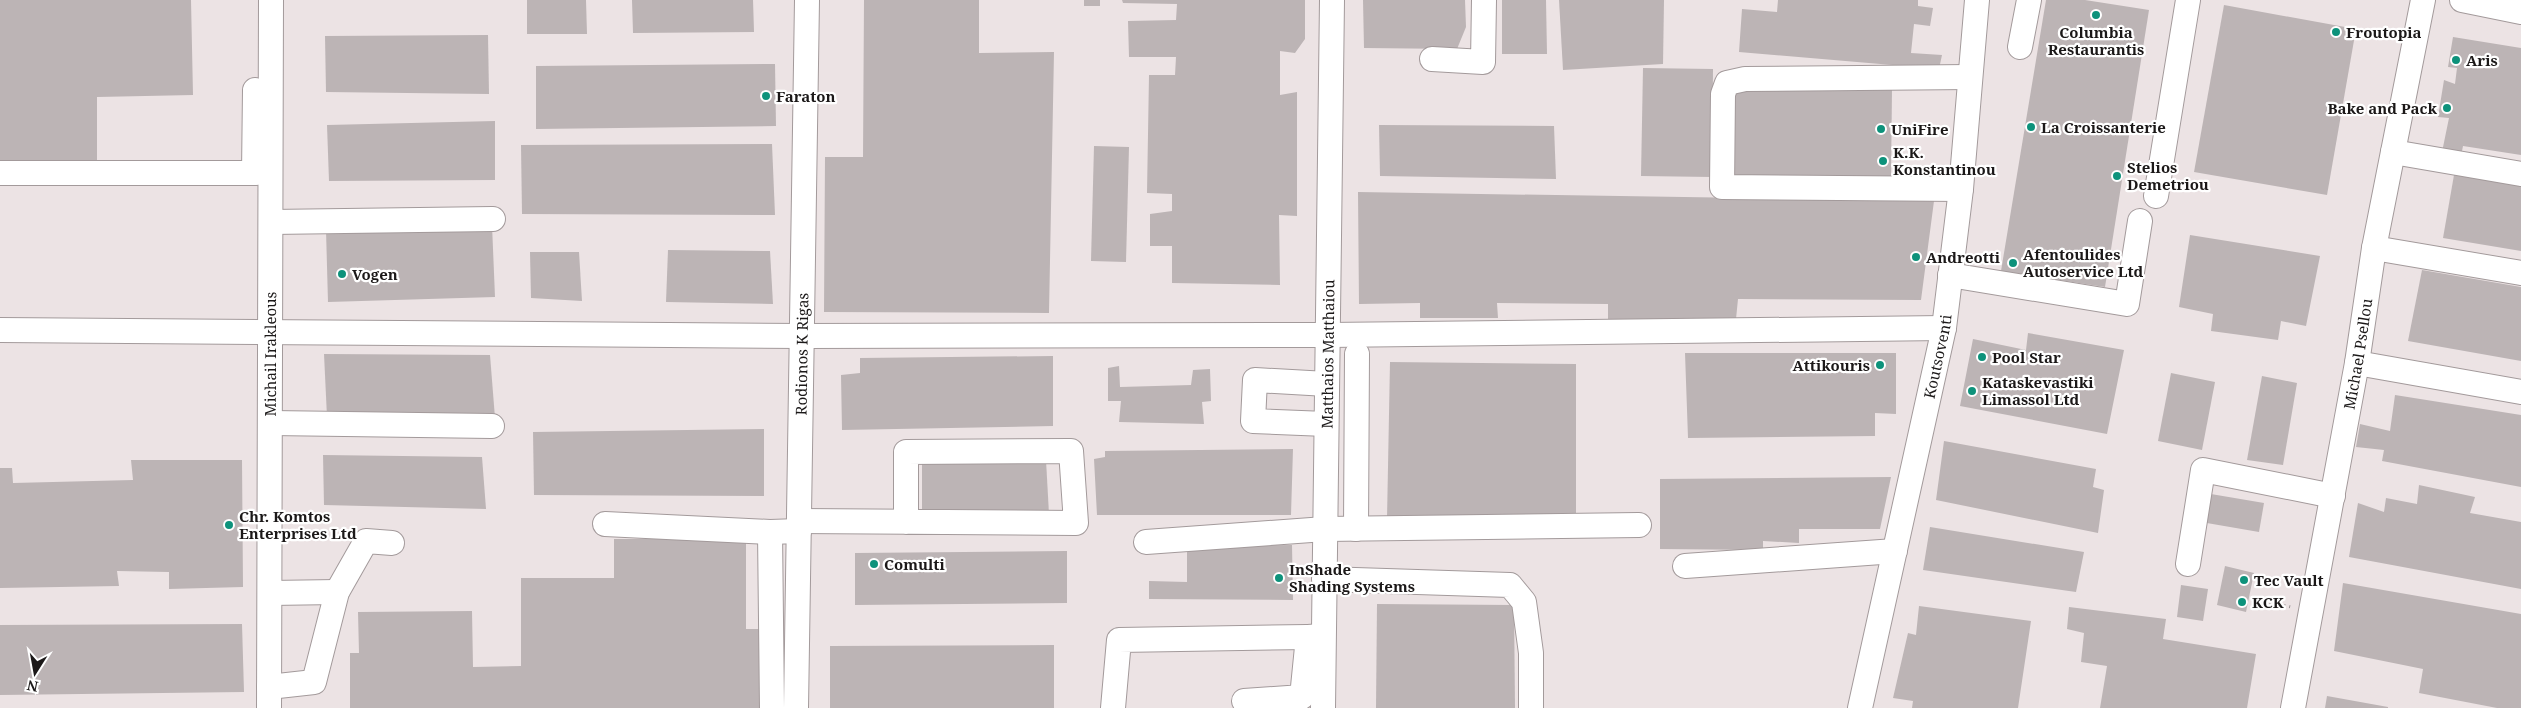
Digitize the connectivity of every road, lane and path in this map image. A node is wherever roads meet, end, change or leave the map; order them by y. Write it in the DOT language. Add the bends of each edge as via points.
graph roads {
  1 [pos="256,0"];
  2 [pos="271,0"];
  3 [pos="807,0"];
  4 [pos="1332,0"];
  5 [pos="1484,0"];
  6 [pos="1977,0"];
  7 [pos="2029,0"];
  8 [pos="2188,0"];
  9 [pos="2423,0"];
  10 [pos="2462,0"];
  11 [pos="2521,12"];
  12 [pos="2020,47"];
  13 [pos="1432,59"];
  14 [pos="1970,78"];
  15 [pos="2393,152"];
  16 [pos="263,172"];
  17 [pos="0,173"];
  18 [pos="2521,174"];
  19 [pos="1961,189"];
  20 [pos="2156,196"];
  21 [pos="493,219"];
  22 [pos="2140,221"];
  23 [pos="271,222"];
  24 [pos="2374,248"];
  25 [pos="2521,273"];
  26 [pos="1950,275"];
  27 [pos="1944,328"];
  28 [pos="0,330"];
  29 [pos="1328,334"];
  30 [pos="802,336"];
  31 [pos="271,339"];
  32 [pos="441,344"];
  33 [pos="1356,354"];
  34 [pos="2357,363"];
  35 [pos="1327,384"];
  36 [pos="2521,392"];
  37 [pos="271,423"];
  38 [pos="1326,424"];
  39 [pos="492,426"];
  40 [pos="2333,496"];
  41 [pos="906,522"];
  42 [pos="605,524"];
  43 [pos="799,526"];
  44 [pos="1639,526"];
  45 [pos="1325,529"];
  46 [pos="1356,529"];
  47 [pos="770,532"];
  48 [pos="1146,542"];
  49 [pos="392,543"];
  50 [pos="1895,551"];
  51 [pos="2188,564"];
  52 [pos="1685,566"];
  53 [pos="1324,579"];
  54 [pos="337,592"];
  55 [pos="270,593"];
  56 [pos="2255,599"];
  57 [pos="2311,612"];
  58 [pos="1316,636"];
  59 [pos="269,698"];
  60 [pos="1244,701"];
  61 [pos="772,708"];
  62 [pos="796,708"];
  63 [pos="1113,708"];
  64 [pos="1323,708"];
  65 [pos="1531,708"];
  66 [pos="1860,708"];
  67 [pos="2293,708"];
  1 -- 16 [label="street"];
  2 -- 16 [label="street, Michail Irakleous"];
  3 -- 30 [label="street, Rodionos K Rigas"];
  4 -- 29 [label="street, Matthaios Matthaiou"];
  5 -- 13 [label="street" via="1482,62"];
  6 -- 14 [label="street, Koutsoventi"];
  7 -- 12 [label="street"];
  8 -- 20 [label="street"];
  9 -- 15 [label="street, Michael Psellou"];
  10 -- 11 [label="street"];
  14 -- 19 [label="street, Koutsoventi"];
  14 -- 19 [label="street" via="1745,79 1727,83 1722,94 1722,187"];
  15 -- 18 [label="street"];
  15 -- 24 [label="street, Michael Psellou"];
  16 -- 17 [label="street"];
  16 -- 23 [label="street, Michail Irakleous"];
  19 -- 26 [label="street, Koutsoventi"];
  21 -- 23 [label="street"];
  22 -- 26 [label="street" via="2127,304"];
  23 -- 31 [label="street, Michail Irakleous"];
  24 -- 25 [label="street"];
  24 -- 34 [label="street, Michael Psellou"];
  26 -- 27 [label="street, Koutsoventi"];
  27 -- 29 [label="street"];
  27 -- 50 [label="street, Koutsoventi"];
  28 -- 31 [label="street"];
  29 -- 30 [label="street"];
  29 -- 35 [label="street, Matthaios Matthaiou"];
  30 -- 31 [label="street"];
  30 -- 43 [label="street, Rodionos K Rigas"];
  31 -- 32 [label="street"];
  31 -- 37 [label="street, Michail Irakleous"];
  33 -- 46 [label="street"];
  34 -- 36 [label="street"];
  34 -- 40 [label="street, Michael Psellou"];
  35 -- 38 [label="street, Matthaios Matthaiou"];
  35 -- 38 [label="street" via="1255,380 1254,421"];
  37 -- 39 [label="street"];
  37 -- 55 [label="street, Michail Irakleous"];
  38 -- 45 [label="street, Matthaios Matthaiou"];
  40 -- 51 [label="street" via="2203,470"];
  40 -- 57 [label="street, Michael Psellou"];
  41 -- 41 [label="street" via="1076,523 1071,451 906,452"];
  41 -- 43 [label="street"];
  42 -- 47 [label="street"];
  43 -- 47 [label="street"];
  43 -- 62 [label="street, Rodionos K Rigas"];
  44 -- 46 [label="street"];
  45 -- 46 [label="street"];
  45 -- 48 [label="street"];
  45 -- 53 [label="street, Matthaios Matthaiou"];
  47 -- 61 [label="street"];
  49 -- 54 [label="street" via="366,541"];
  50 -- 52 [label="street"];
  50 -- 66 [label="street, Koutsoventi"];
  53 -- 58 [label="street, Matthaios Matthaiou"];
  53 -- 65 [label="street" via="1510,585 1524,602 1531,653"];
  54 -- 55 [label="street"];
  54 -- 59 [label="street" via="314,682"];
  55 -- 59 [label="street, Michail Irakleous"];
  56 -- 57 [label="path"];
  57 -- 67 [label="street, Michael Psellou"];
  58 -- 60 [label="street" via="1302,697"];
  58 -- 63 [label="street" via="1118,640"];
  58 -- 64 [label="street, Matthaios Matthaiou"];
}
